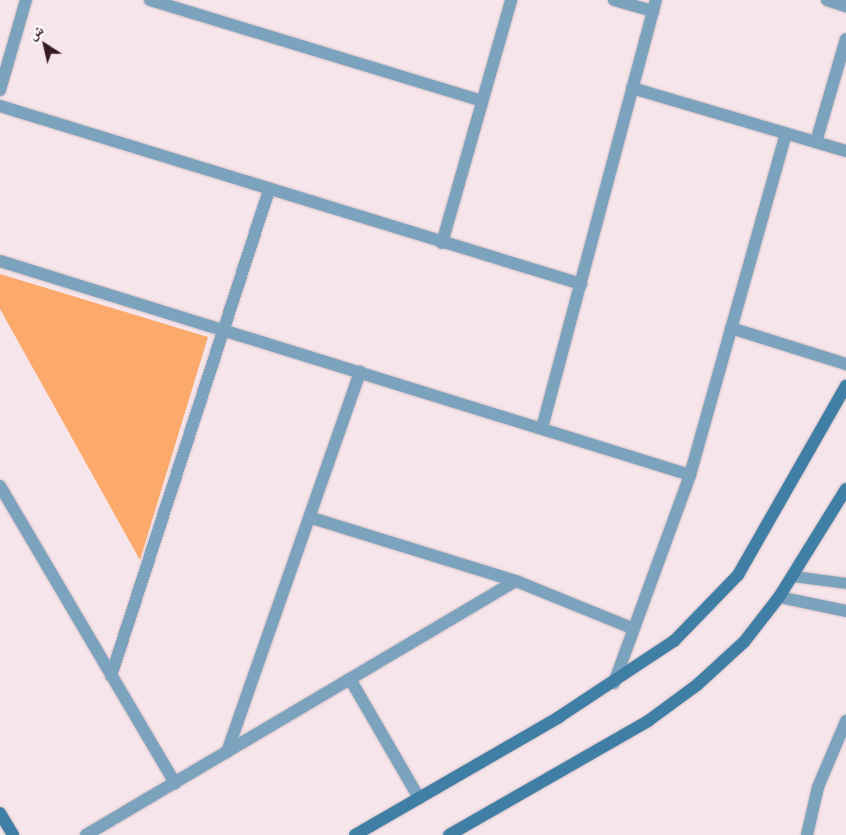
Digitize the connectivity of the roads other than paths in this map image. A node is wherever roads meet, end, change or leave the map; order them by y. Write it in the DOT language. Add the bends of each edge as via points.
graph roads {
  1 [pos="150,0"];
  2 [pos="511,0"];
  3 [pos="614,0"];
  4 [pos="827,0"];
  5 [pos="22,1"];
  6 [pos="654,6"];
  7 [pos="846,6"];
  8 [pos="846,39"];
  9 [pos="632,88"];
  10 [pos="0,90"];
  11 [pos="482,102"];
  12 [pos="0,106"];
  13 [pos="786,134"];
  14 [pos="816,142"];
  15 [pos="846,151"];
  16 [pos="269,190"];
  17 [pos="442,243"];
  18 [pos="0,261"];
  19 [pos="581,284"];
  20 [pos="731,328"];
  21 [pos="222,331"];
  22 [pos="846,364"];
  23 [pos="360,372"];
  24 [pos="846,386"];
  25 [pos="542,428"];
  26 [pos="690,475"];
  27 [pos="0,486"];
  28 [pos="846,489"];
  29 [pos="312,518"];
  30 [pos="793,576"];
  31 [pos="516,581"];
  32 [pos="846,583"];
  33 [pos="779,597"];
  34 [pos="846,611"];
  35 [pos="632,628"];
  36 [pos="111,676"];
  37 [pos="350,679"];
  38 [pos="614,683"];
  39 [pos="846,721"];
  40 [pos="227,752"];
  41 [pos="175,784"];
  42 [pos="419,798"];
  43 [pos="0,813"];
  44 [pos="13,835"];
  45 [pos="86,835"];
  46 [pos="355,835"];
  47 [pos="449,835"];
  48 [pos="806,835"];
  1 -- 11 [label="street"];
  2 -- 11 [label="street"];
  3 -- 6 [label="street"];
  4 -- 7 [label="street"];
  5 -- 10 [label="street"];
  6 -- 9 [label="street"];
  8 -- 14 [label="street"];
  9 -- 13 [label="street"];
  9 -- 19 [label="street"];
  11 -- 17 [label="street"];
  12 -- 16 [label="street"];
  13 -- 14 [label="street"];
  13 -- 20 [label="street"];
  14 -- 15 [label="street"];
  16 -- 17 [label="street"];
  16 -- 21 [label="street"];
  17 -- 19 [label="street"];
  18 -- 21 [label="street"];
  19 -- 25 [label="street"];
  20 -- 22 [label="street"];
  20 -- 26 [label="street"];
  21 -- 23 [label="street"];
  21 -- 36 [label="street"];
  23 -- 25 [label="street"];
  23 -- 29 [label="street"];
  24 -- 38 [label="street" via="738,575 674,641"];
  25 -- 26 [label="street"];
  26 -- 35 [label="street"];
  27 -- 36 [label="street"];
  28 -- 30 [label="street"];
  29 -- 31 [label="street"];
  29 -- 40 [label="street"];
  30 -- 32 [label="lane"];
  30 -- 33 [label="street"];
  31 -- 35 [label="street"];
  31 -- 37 [label="street"];
  33 -- 34 [label="street"];
  33 -- 47 [label="street" via="744,642 697,685 648,721"];
  35 -- 38 [label="street"];
  36 -- 41 [label="street"];
  37 -- 40 [label="street"];
  37 -- 42 [label="street"];
  38 -- 42 [label="street"];
  39 -- 48 [label="street" via="818,787"];
  40 -- 41 [label="street"];
  41 -- 45 [label="street"];
  42 -- 46 [label="street"];
  43 -- 44 [label="street"];
}
